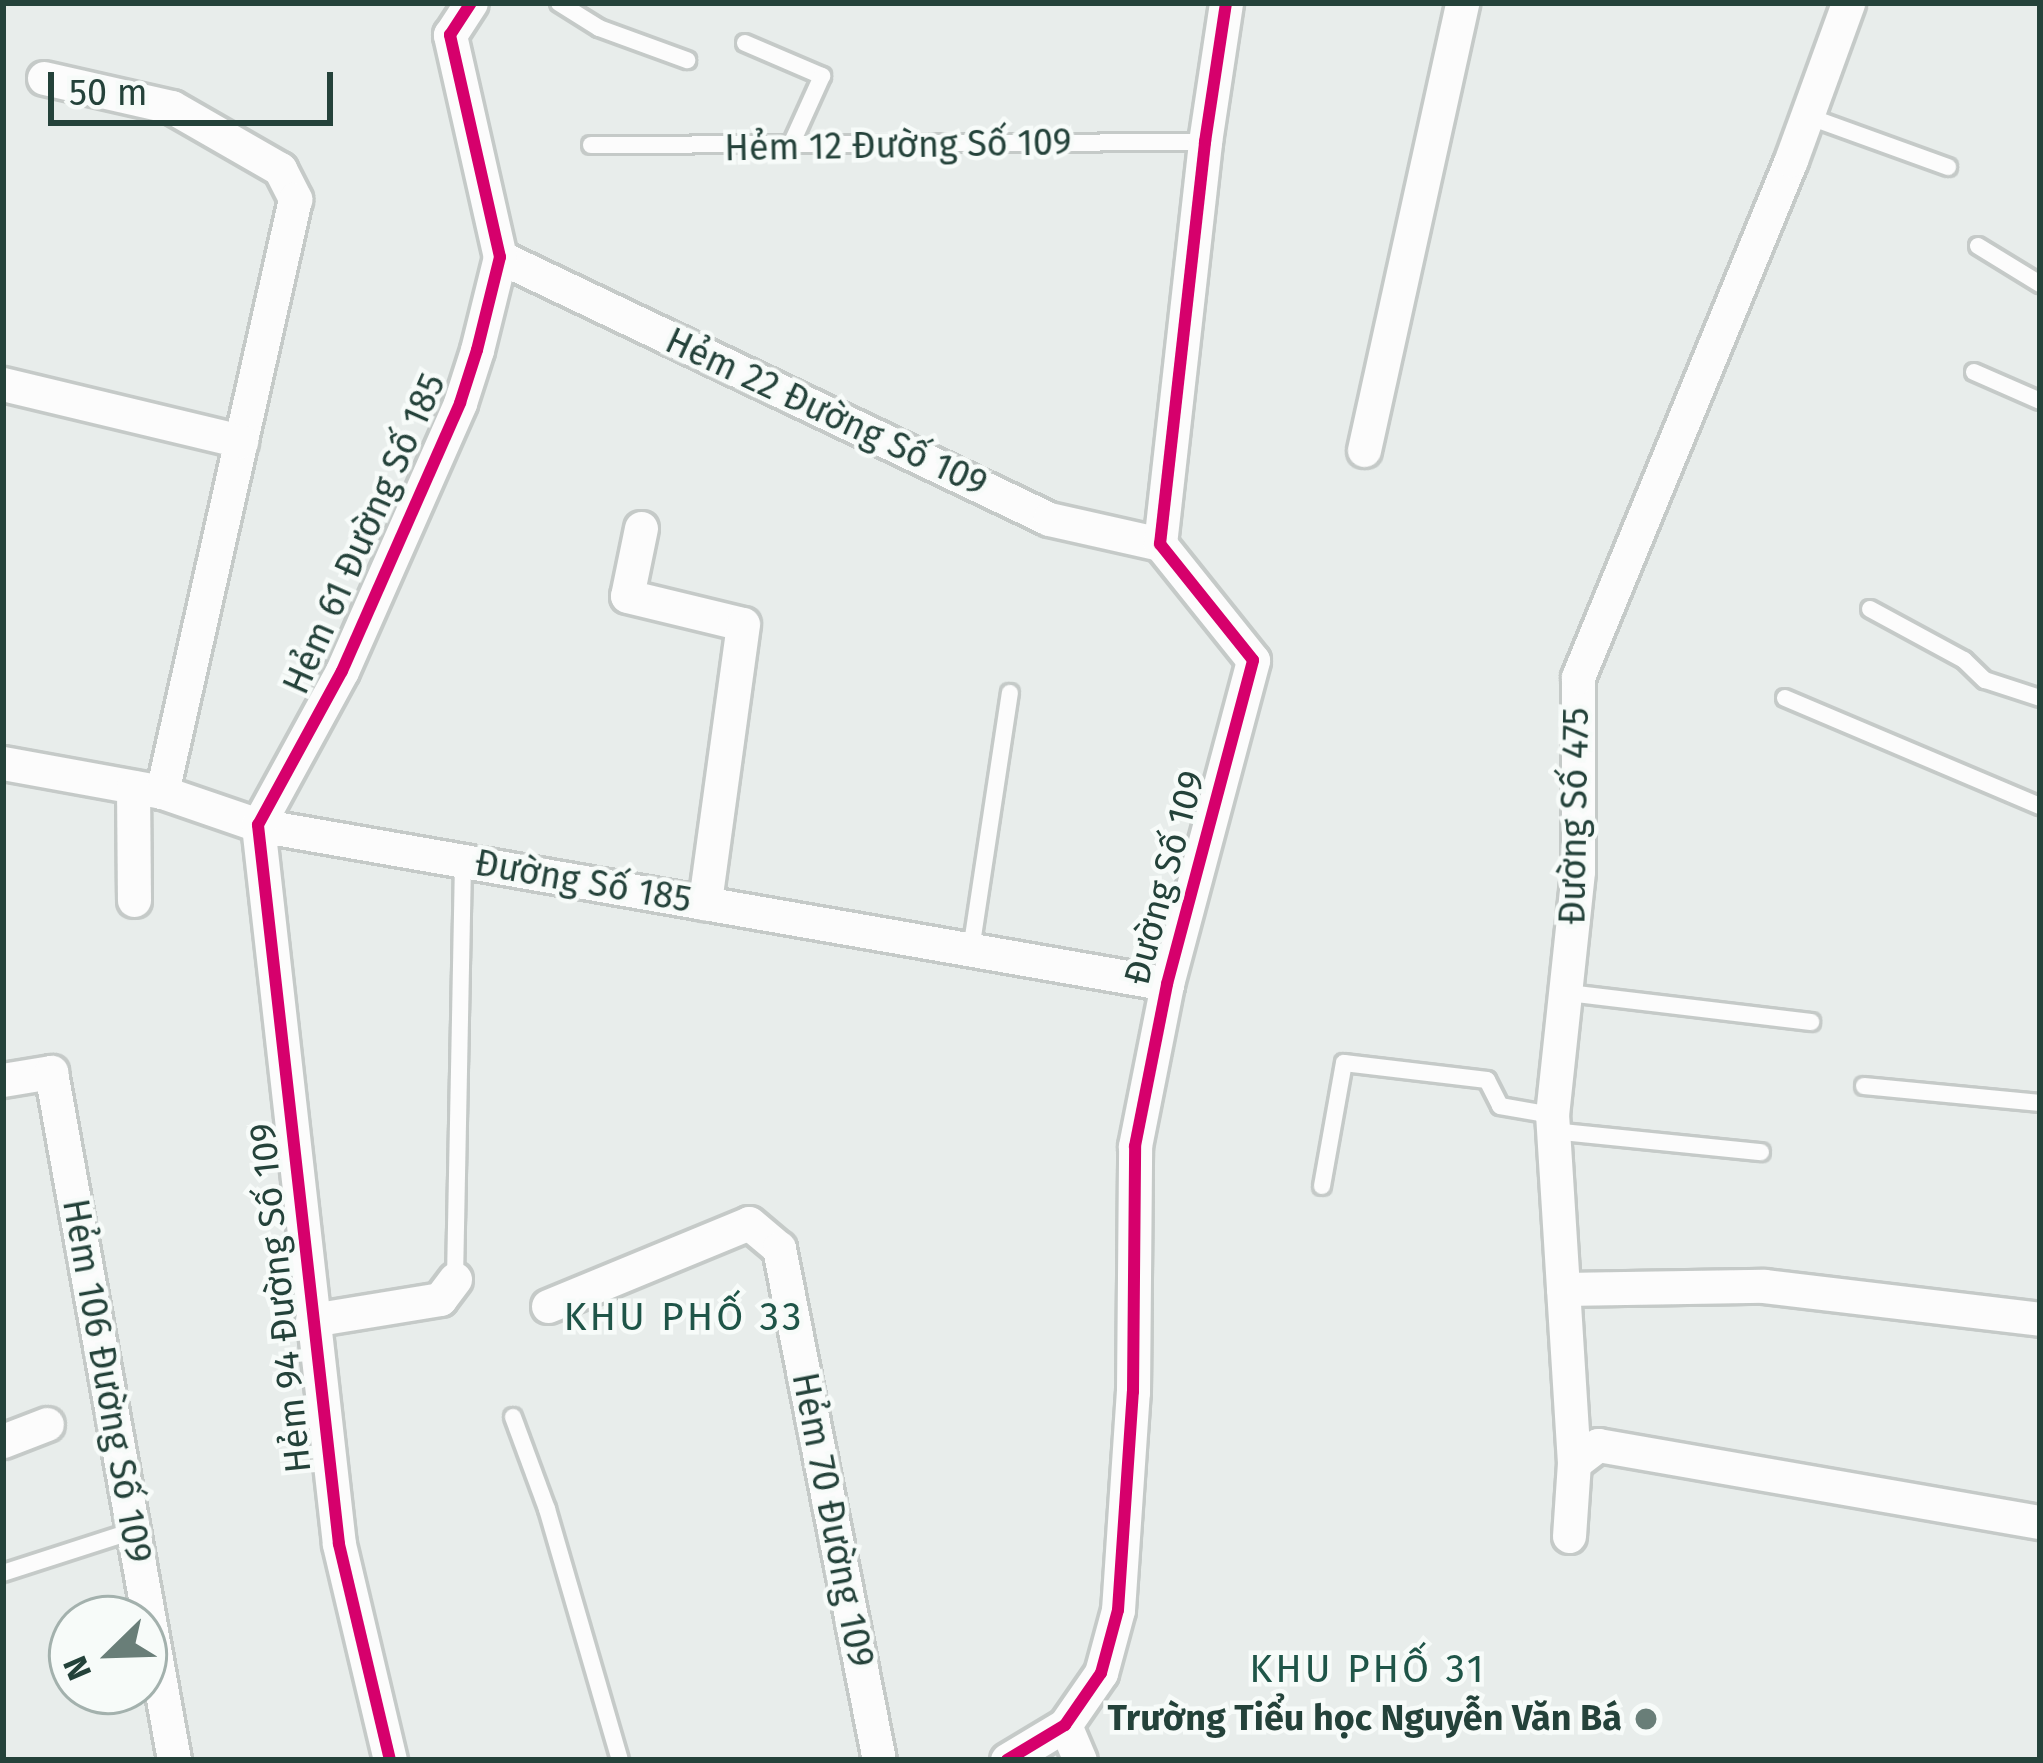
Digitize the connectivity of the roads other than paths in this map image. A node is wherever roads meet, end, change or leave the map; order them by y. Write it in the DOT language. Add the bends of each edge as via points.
graph roads {
  1 [pos="471,3"];
  2 [pos="559,3"];
  3 [pos="1226,3"];
  4 [pos="1462,3"];
  5 [pos="1848,3"];
  6 [pos="745,43"];
  7 [pos="688,60"];
  8 [pos="44,77"];
  9 [pos="1807,116"];
  10 [pos="1204,142"];
  11 [pos="591,145"];
  12 [pos="790,147"];
  13 [pos="1948,167"];
  14 [pos="1978,246"];
  15 [pos="500,257"];
  16 [pos="2040,284"];
  17 [pos="1974,372"];
  18 [pos="3,384"];
  19 [pos="2040,401"];
  20 [pos="241,441"];
  21 [pos="1364,450"];
  22 [pos="641,528"];
  23 [pos="1160,544"];
  24 [pos="1870,609"];
  25 [pos="1010,693"];
  26 [pos="1785,698"];
  27 [pos="2040,698"];
  28 [pos="3,763"];
  29 [pos="148,790"];
  30 [pos="2040,806"];
  31 [pos="258,825"];
  32 [pos="463,860"];
  33 [pos="134,900"];
  34 [pos="705,903"];
  35 [pos="970,950"];
  36 [pos="1167,984"];
  37 [pos="1568,993"];
  38 [pos="1810,1022"];
  39 [pos="3,1080"];
  40 [pos="1864,1086"];
  41 [pos="2040,1102"];
  42 [pos="1552,1123"];
  43 [pos="1761,1152"];
  44 [pos="1322,1186"];
  45 [pos="455,1279"];
  46 [pos="1563,1288"];
  47 [pos="548,1306"];
  48 [pos="2040,1319"];
  49 [pos="312,1320"];
  50 [pos="513,1418"];
  51 [pos="47,1424"];
  52 [pos="3,1442"];
  53 [pos="1574,1463"];
  54 [pos="2040,1522"];
  55 [pos="133,1532"];
  56 [pos="1569,1535"];
  57 [pos="3,1573"];
  58 [pos="1065,1725"];
  59 [pos="174,1760"];
  60 [pos="390,1760"];
  61 [pos="620,1760"];
  62 [pos="879,1760"];
  63 [pos="1007,1760"];
  64 [pos="1080,1760"];
  1 -- 15 [label="street" via="450,34"];
  2 -- 7 [label="lane" via="599,28"];
  3 -- 10 [label="street"];
  4 -- 21 [label="street"];
  5 -- 9 [label="street, Đường Số 475"];
  6 -- 12 [label="lane" via="822,76"];
  8 -- 20 [label="street" via="172,107 280,169 295,199"];
  9 -- 13 [label="lane"];
  9 -- 37 [label="street, Đường Số 475" via="1578,677 1578,871"];
  10 -- 12 [label="lane, Hẻm 12 Đường Số 109"];
  10 -- 23 [label="street"];
  11 -- 12 [label="lane, Hẻm 12 Đường Số 109"];
  14 -- 16 [label="lane"];
  15 -- 23 [label="street, Hẻm 22 Đường Số 109" via="1049,519"];
  15 -- 31 [label="street, Hẻm 61 Đường Số 185" via="460,403 342,671"];
  17 -- 19 [label="lane"];
  18 -- 20 [label="street"];
  20 -- 29 [label="street"];
  22 -- 34 [label="street" via="627,596 743,624"];
  23 -- 36 [label="street, Đường Số 109" via="1253,660"];
  24 -- 27 [label="lane" via="1985,680"];
  25 -- 35 [label="lane"];
  26 -- 30 [label="lane"];
  28 -- 29 [label="street, Đường Số 185"];
  29 -- 31 [label="street, Đường Số 185"];
  29 -- 33 [label="street"];
  31 -- 32 [label="street, Đường Số 185"];
  31 -- 49 [label="street, Hẻm 94 Đường Số 109"];
  32 -- 34 [label="street, Đường Số 185"];
  32 -- 45 [label="lane"];
  34 -- 35 [label="street, Đường Số 185"];
  35 -- 36 [label="street, Đường Số 185"];
  36 -- 58 [label="street, Đường Số 109" via="1135,1146 1133,1392 1118,1610 1101,1673"];
  37 -- 38 [label="lane"];
  37 -- 42 [label="street, Đường Số 475"];
  39 -- 55 [label="street, Hẻm 106 Đường Số 109" via="51,1072"];
  40 -- 41 [label="lane"];
  42 -- 43 [label="lane"];
  42 -- 44 [label="lane" via="1500,1106 1487,1080 1345,1063"];
  42 -- 46 [label="street, Đường Số 475"];
  45 -- 49 [label="street" via="440,1299"];
  46 -- 48 [label="street" via="1764,1286"];
  46 -- 53 [label="street, Đường Số 475"];
  47 -- 62 [label="street, Hẻm 70 Đường 109" via="749,1223 779,1248"];
  49 -- 60 [label="street, Hẻm 94 Đường Số 109" via="339,1544"];
  50 -- 61 [label="lane"];
  51 -- 52 [label="street"];
  53 -- 54 [label="street" via="1598,1445"];
  53 -- 56 [label="street, Đường Số 475"];
  55 -- 57 [label="lane"];
  55 -- 59 [label="street, Hẻm 106 Đường Số 109"];
  58 -- 63 [label="street, Đường Số 109"];
  58 -- 64 [label="street"];
}
